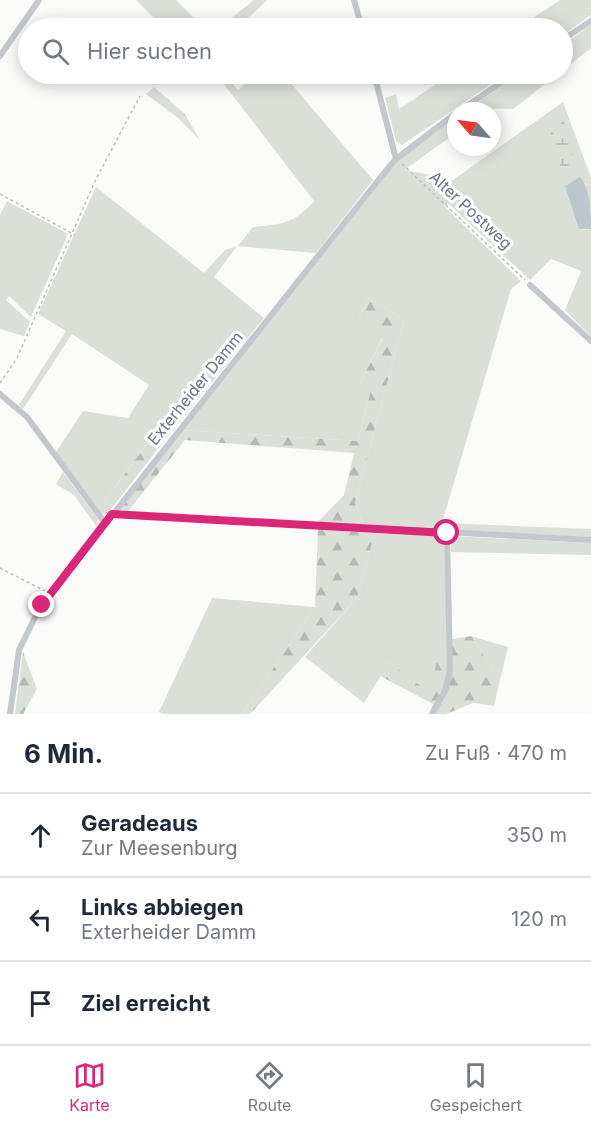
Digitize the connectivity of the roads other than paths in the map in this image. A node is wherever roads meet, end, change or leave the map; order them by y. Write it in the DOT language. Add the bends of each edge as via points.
graph roads {
  1 [pos="39,0"];
  2 [pos="354,0"];
  3 [pos="26,18"];
  4 [pos="359,18"];
  5 [pos="591,21"];
  6 [pos="18,30"];
  7 [pos="573,33"];
  8 [pos="0,56"];
  9 [pos="377,84"];
  10 [pos="499,84"];
  11 [pos="473,102"];
  12 [pos="447,120"];
  13 [pos="396,159"];
  14 [pos="530,285"];
  15 [pos="591,341"];
  16 [pos="0,394"];
  17 [pos="112,514"];
  18 [pos="105,523"];
  19 [pos="447,533"];
  20 [pos="591,540"];
  21 [pos="10,714"];
  22 [pos="432,714"];
  1 -- 3 [label="street"];
  2 -- 4 [label="street"];
  5 -- 7 [label="street"];
  6 -- 8 [label="street"];
  9 -- 13 [label="street"];
  10 -- 11 [label="street, Exterheider Damm"];
  12 -- 13 [label="street, Exterheider Damm"];
  13 -- 17 [label="street, Exterheider Damm"];
  14 -- 15 [label="street"];
  16 -- 18 [label="street" via="27,417"];
  17 -- 18 [label="street, Exterheider Damm"];
  17 -- 19 [label="street"];
  18 -- 21 [label="street, Exterheider Damm" via="30,624 19,650"];
  19 -- 20 [label="street"];
  19 -- 22 [label="street" via="450,671 445,691"];
}
